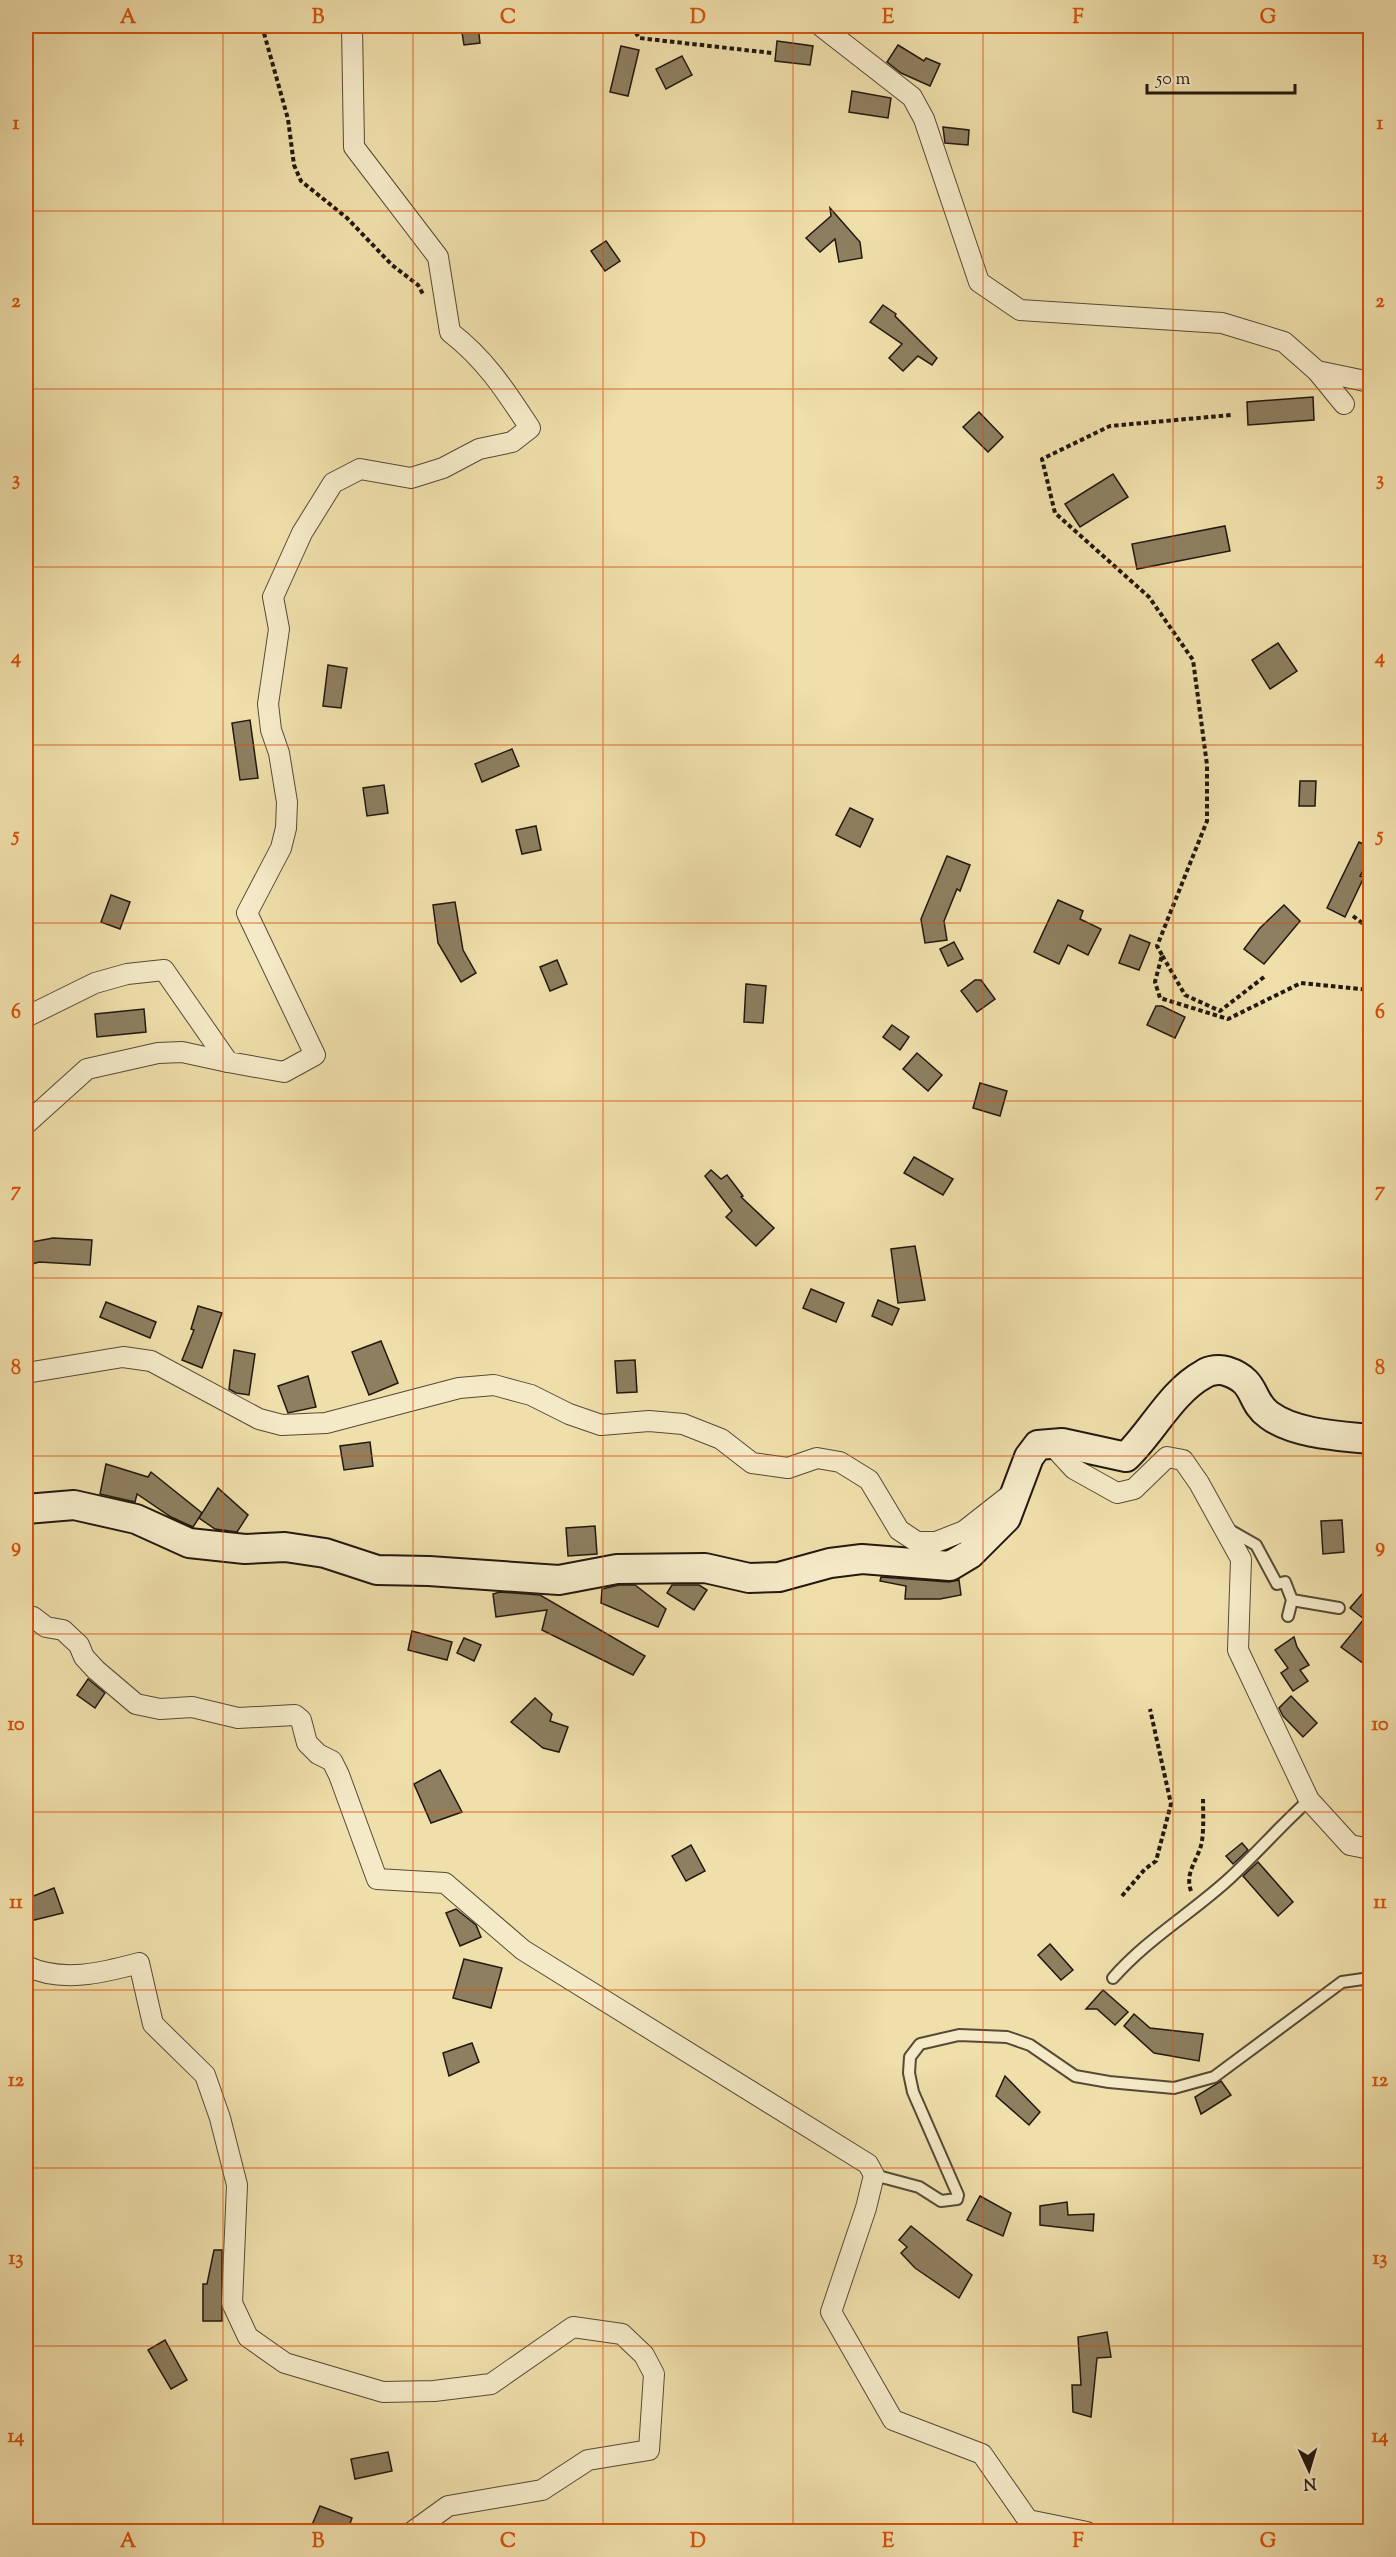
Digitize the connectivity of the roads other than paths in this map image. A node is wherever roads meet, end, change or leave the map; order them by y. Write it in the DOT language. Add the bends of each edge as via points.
graph roads {
  1 [pos="352,26"];
  2 [pos="821,26"];
  3 [pos="1317,371"];
  4 [pos="1371,382"];
  5 [pos="1344,404"];
  6 [pos="26,1017"];
  7 [pos="228,1062"];
  8 [pos="26,1124"];
  9 [pos="26,1373"];
  10 [pos="1371,1439"];
  11 [pos="1052,1445"];
  12 [pos="1017,1490"];
  13 [pos="26,1509"];
  14 [pos="1223,1525"];
  15 [pos="1292,1600"];
  16 [pos="1340,1608"];
  17 [pos="1288,1616"];
  18 [pos="26,1617"];
  19 [pos="1309,1800"];
  20 [pos="1371,1849"];
  21 [pos="26,1966"];
  22 [pos="1113,1977"];
  23 [pos="1371,1983"];
  24 [pos="874,2175"];
  25 [pos="412,2532"];
  26 [pos="1088,2532"];
  1 -- 7 [label="street" via="354,147 438,257 450,332 496,376 530,428 512,442 479,449 443,468 411,478 360,469 333,483 302,533 273,597 279,629 268,704 287,802 286,828 281,848 247,913 315,1054 284,1072"];
  2 -- 3 [label="street" via="912,97 924,119 979,282 1020,310 1222,323 1284,342"];
  3 -- 4 [label="street"];
  3 -- 5 [label="street"];
  6 -- 7 [label="street" via="95,983 164,970"];
  7 -- 8 [label="street" via="182,1052 158,1053 87,1069"];
  9 -- 12 [label="street" via="123,1357 151,1361 259,1419 282,1425 326,1423 459,1388 494,1385 531,1395 601,1425 649,1421 683,1424 721,1439 752,1463 788,1468 817,1458 840,1462 869,1480 899,1530 917,1542 936,1542 964,1531"];
  10 -- 11 [label="main road" via="1320,1434 1287,1424 1268,1415 1242,1376 1221,1369 1205,1373 1179,1395 1126,1457 1070,1444"];
  11 -- 12 [label="main road" via="1038,1445 1029,1457"];
  11 -- 14 [label="street" via="1074,1469 1117,1493 1134,1489 1167,1457 1183,1460"];
  12 -- 13 [label="main road" via="1006,1518 970,1554 950,1566 862,1559 759,1578 705,1569 617,1569 560,1580 377,1570 285,1547 245,1550 189,1543 136,1520 74,1505"];
  14 -- 15 [label="lane" via="1256,1545 1277,1584 1285,1582"];
  14 -- 19 [label="street" via="1240,1559 1238,1650"];
  15 -- 16 [label="lane"];
  15 -- 17 [label="lane"];
  18 -- 24 [label="street" via="63,1630 96,1670 136,1704 160,1709 192,1707 238,1718 295,1715 301,1720 307,1743 332,1761 377,1879 445,1883 523,1950 868,2164"];
  19 -- 20 [label="street" via="1350,1845"];
  19 -- 22 [label="lane" via="1231,1877 1134,1954"];
  21 -- 25 [label="street" via="60,1974 95,1975 139,1963 153,2025 205,2075 220,2118 237,2185 232,2303 248,2337 285,2363 383,2392 491,2384 573,2327 622,2334 644,2355 654,2374 649,2450 588,2460 542,2490 447,2506"];
  23 -- 24 [label="lane" via="1362,1979 1342,1982 1214,2077 1174,2088 1076,2076 1030,2045 1007,2037 959,2035 927,2041 910,2057 909,2073 913,2092 957,2199 941,2200 919,2187"];
  24 -- 26 [label="street" via="831,2312 893,2420 982,2454 1028,2520"];
}
